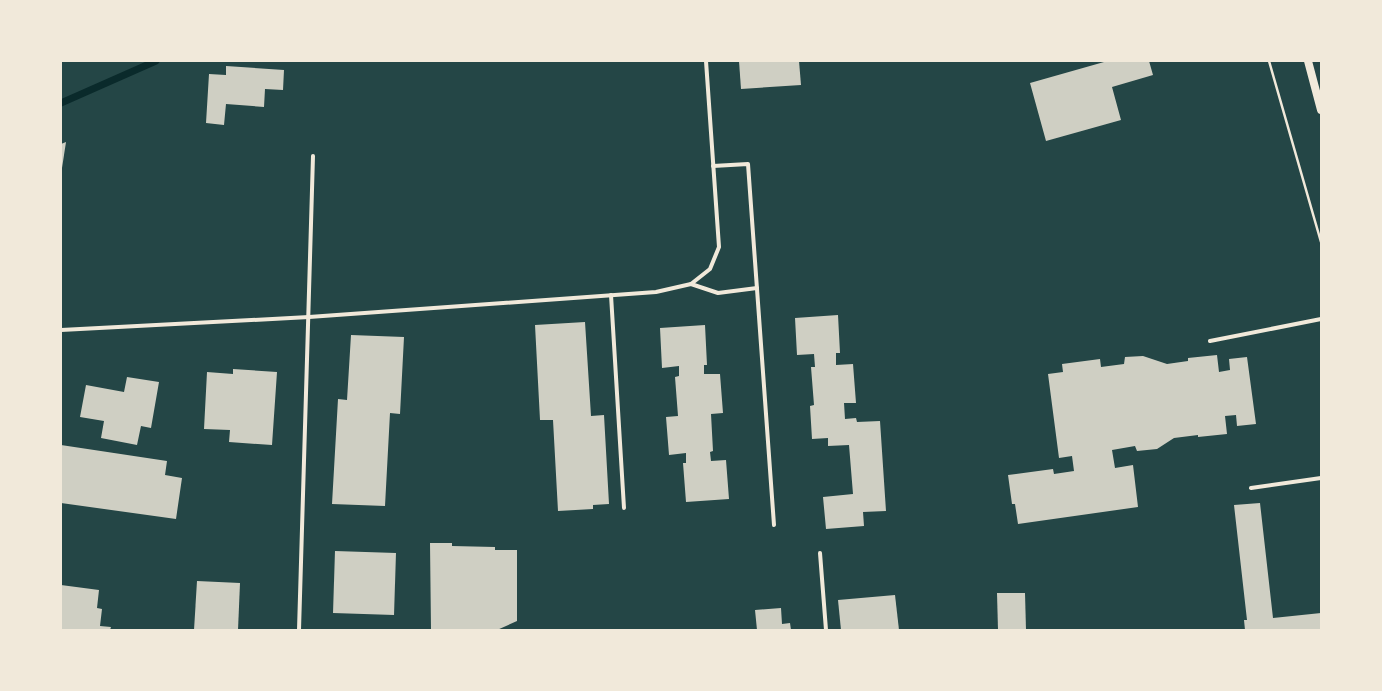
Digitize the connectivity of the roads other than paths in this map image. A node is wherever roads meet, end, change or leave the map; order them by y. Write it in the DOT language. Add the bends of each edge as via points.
graph roads {
  1 [pos="706,61"];
  2 [pos="1308,61"];
  3 [pos="1321,110"];
  4 [pos="313,156"];
  5 [pos="713,166"];
  6 [pos="692,284"];
  7 [pos="757,288"];
  8 [pos="611,295"];
  9 [pos="309,317"];
  10 [pos="1321,319"];
  11 [pos="61,330"];
  12 [pos="1210,341"];
  13 [pos="1321,478"];
  14 [pos="1251,488"];
  15 [pos="624,508"];
  16 [pos="774,525"];
  17 [pos="820,553"];
  18 [pos="299,630"];
  19 [pos="826,630"];
  1 -- 5 [label="street"];
  2 -- 3 [label="main road"];
  4 -- 9 [label="street"];
  5 -- 6 [label="street" via="719,247 710,269"];
  5 -- 7 [label="street" via="748,164"];
  6 -- 7 [label="street" via="718,293"];
  6 -- 8 [label="street" via="656,292"];
  7 -- 16 [label="street"];
  8 -- 9 [label="street"];
  8 -- 15 [label="street"];
  9 -- 11 [label="street"];
  9 -- 18 [label="street"];
  10 -- 12 [label="street"];
  13 -- 14 [label="street"];
  17 -- 19 [label="street"];
}
